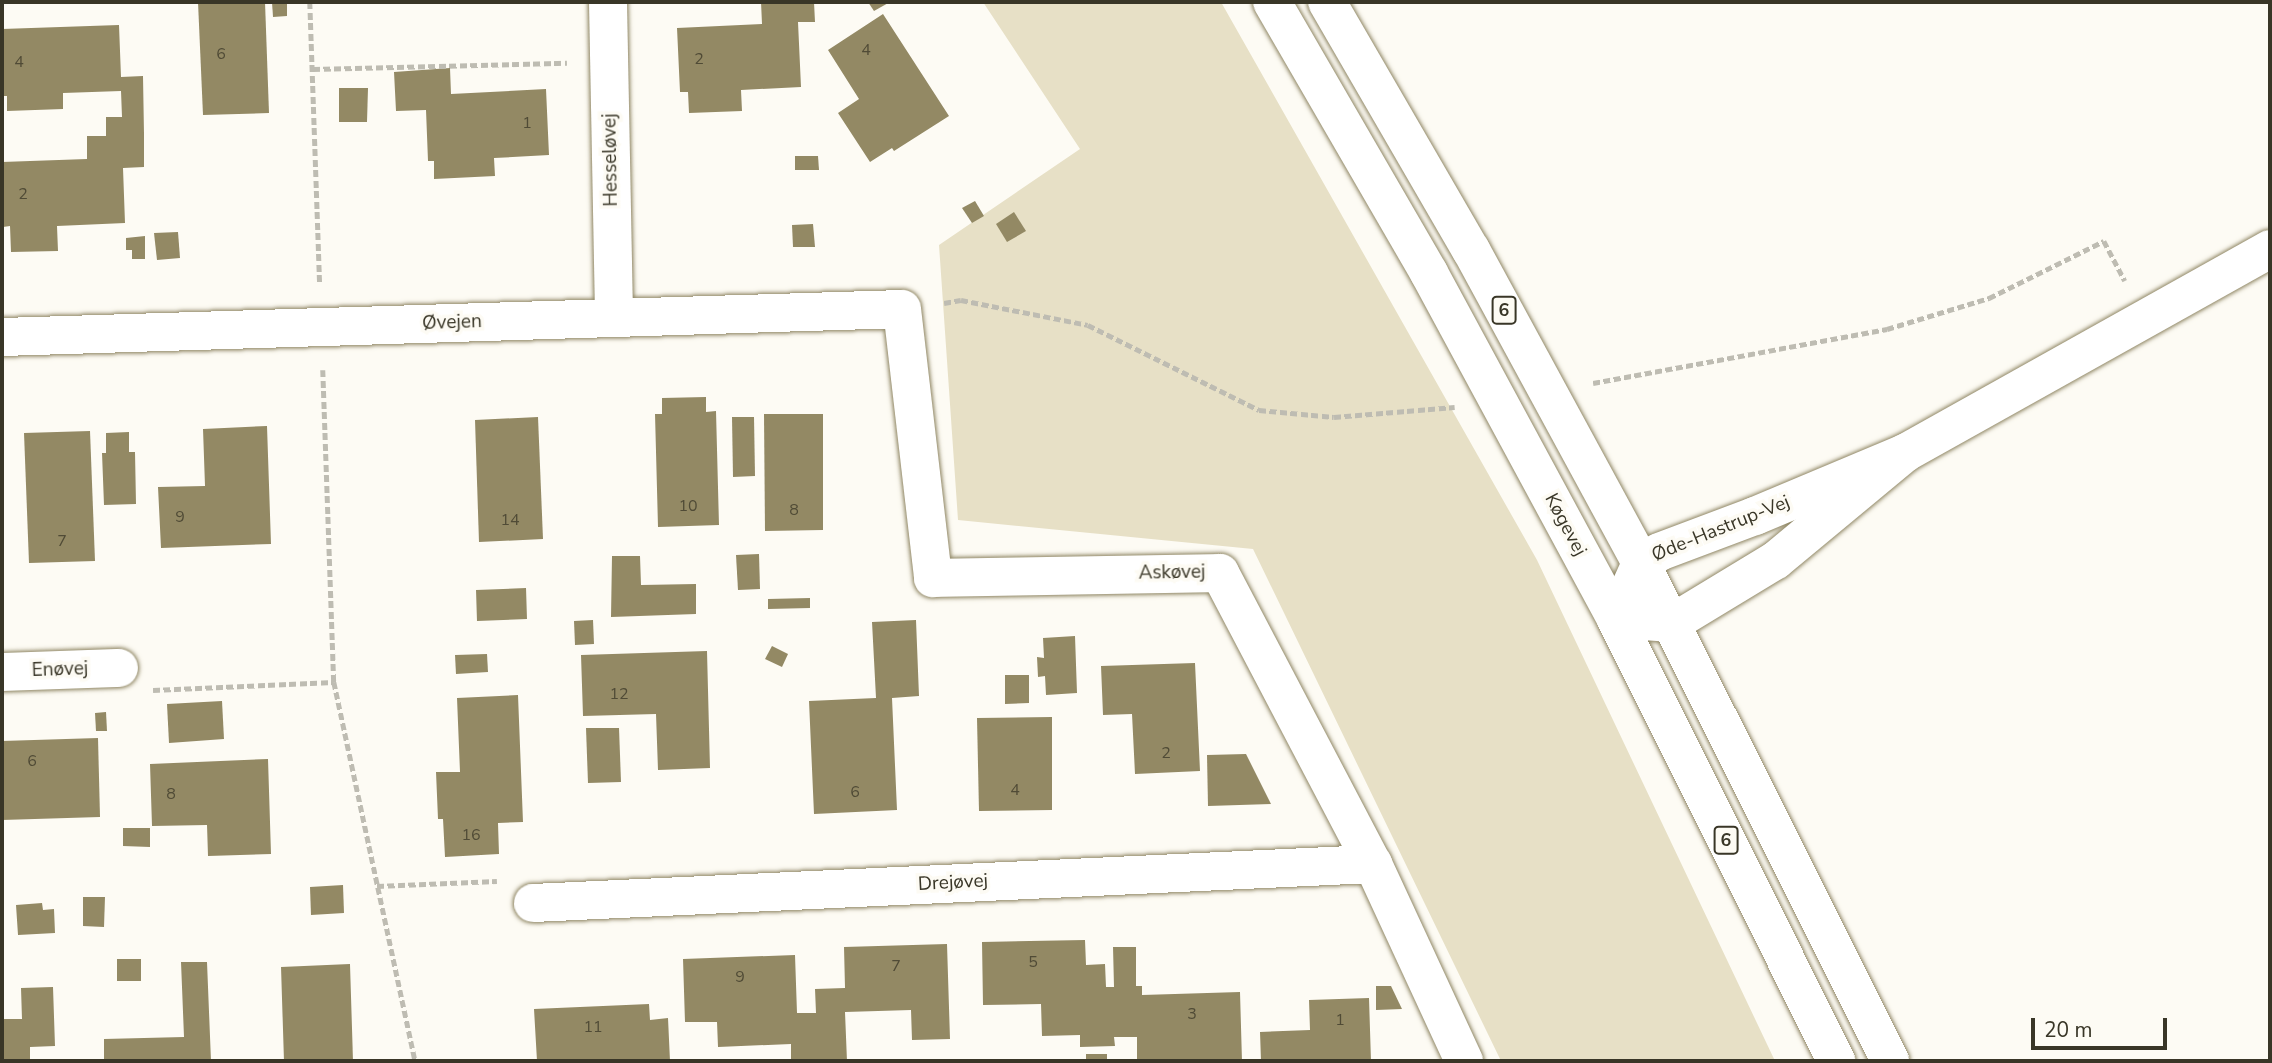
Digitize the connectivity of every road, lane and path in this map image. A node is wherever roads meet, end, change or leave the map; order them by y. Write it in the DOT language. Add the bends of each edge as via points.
graph roads {
  1 [pos="310,2"];
  2 [pos="608,2"];
  3 [pos="1272,2"];
  4 [pos="1328,2"];
  5 [pos="609,62"];
  6 [pos="313,69"];
  7 [pos="2270,249"];
  8 [pos="902,309"];
  9 [pos="614,318"];
  10 [pos="2146,318"];
  11 [pos="321,327"];
  12 [pos="2,337"];
  13 [pos="1583,385"];
  14 [pos="1455,407"];
  15 [pos="1905,453"];
  16 [pos="1641,563"];
  17 [pos="1616,619"];
  18 [pos="1672,623"];
  19 [pos="119,668"];
  20 [pos="2,671"];
  21 [pos="334,682"];
  22 [pos="1373,864"];
  23 [pos="377,886"];
  24 [pos="533,903"];
  25 [pos="415,1061"];
  26 [pos="1464,1061"];
  27 [pos="1836,1061"];
  28 [pos="1890,1061"];
  1 -- 6 [label="path"];
  2 -- 5 [label="street, Hesseløvej"];
  3 -- 17 [label="street, Køgevej / 6" via="1429,273"];
  4 -- 16 [label="street, 6" via="1471,250"];
  5 -- 6 [label="path"];
  5 -- 9 [label="street, Hesseløvej"];
  6 -- 11 [label="path"];
  7 -- 10 [label="street, Øde-Hastrup-Vej"];
  8 -- 9 [label="street, Øvejen"];
  8 -- 14 [label="path" via="961,300 1088,325 1259,410 1334,417"];
  8 -- 22 [label="street, Askøvej" via="933,578 1220,573"];
  9 -- 11 [label="street, Øvejen"];
  10 -- 13 [label="path" via="2104,241 1989,298 1887,329"];
  10 -- 15 [label="street, Øde-Hastrup-Vej"];
  11 -- 12 [label="street, Øvejen"];
  11 -- 21 [label="path"];
  15 -- 16 [label="street, Øde-Hastrup-Vej"];
  15 -- 18 [label="street, Øde-Hastrup-Vej" via="1776,560"];
  16 -- 17 [label="street, Øde-Hastrup-Vej"];
  16 -- 18 [label="street, 6"];
  17 -- 18 [label="street"];
  17 -- 27 [label="street, Køgevej / 6"];
  18 -- 28 [label="street, 6"];
  19 -- 20 [label="street, Enøvej"];
  19 -- 21 [label="path" via="144,690"];
  21 -- 23 [label="path"];
  22 -- 24 [label="street, Drejøvej"];
  22 -- 26 [label="street, Askøvej"];
  23 -- 24 [label="path" via="512,880"];
  23 -- 25 [label="path"];
}
